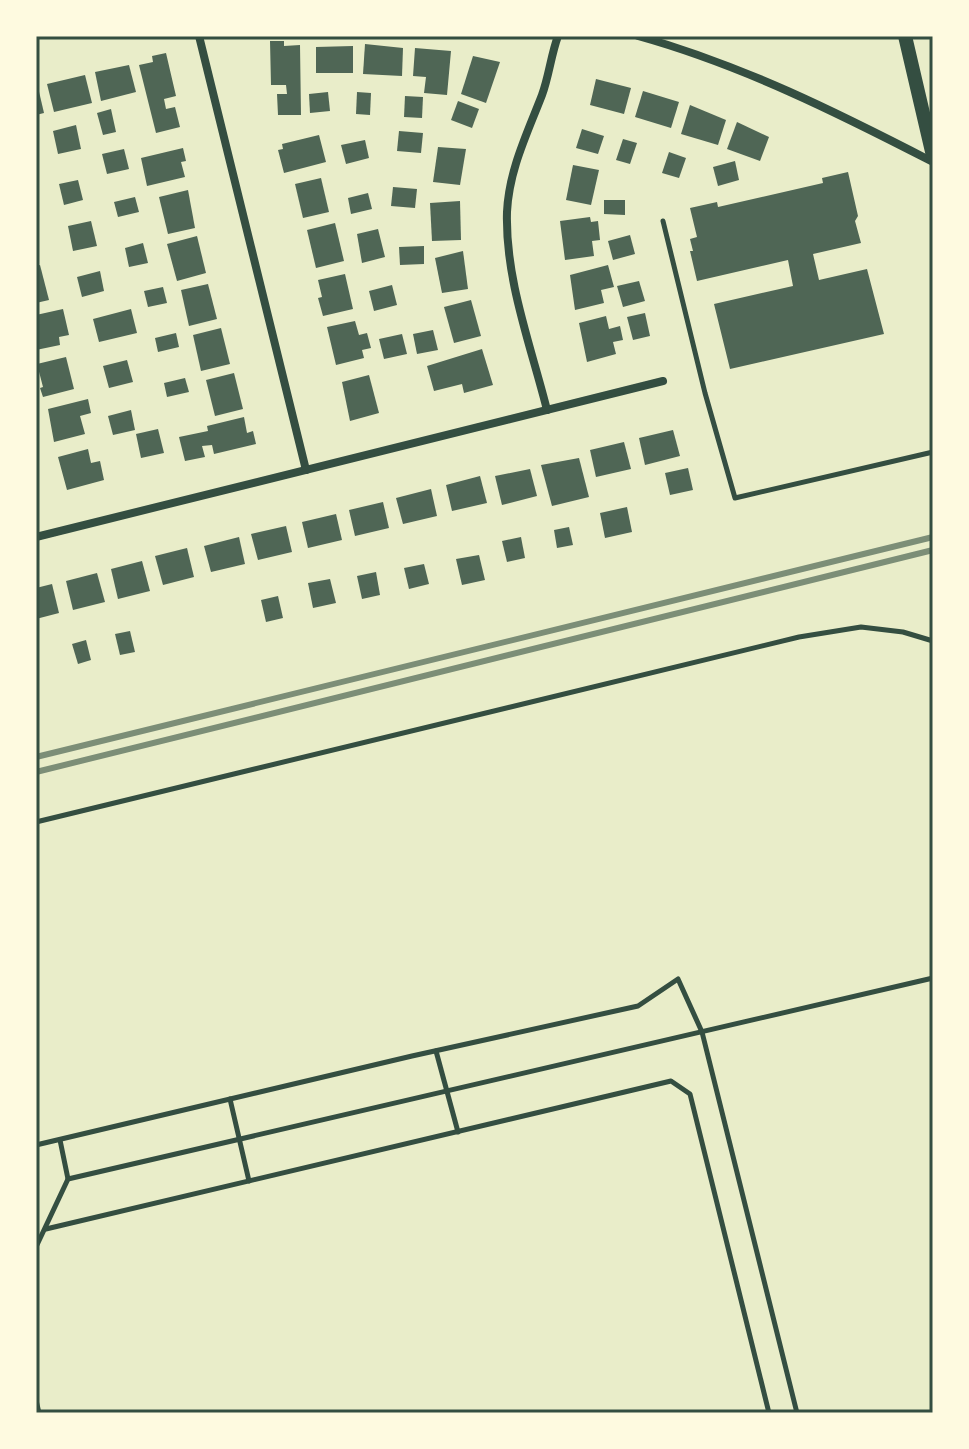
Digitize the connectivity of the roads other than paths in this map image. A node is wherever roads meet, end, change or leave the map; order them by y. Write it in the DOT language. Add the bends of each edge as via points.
graph roads {
  1 [pos="199,36"];
  2 [pos="558,36"];
  3 [pos="638,36"];
  4 [pos="905,36"];
  5 [pos="933,156"];
  6 [pos="933,162"];
  7 [pos="663,221"];
  8 [pos="663,381"];
  9 [pos="547,410"];
  10 [pos="933,452"];
  11 [pos="306,470"];
  12 [pos="36,537"];
  13 [pos="933,641"];
  14 [pos="36,822"];
  15 [pos="933,978"];
  16 [pos="702,1032"];
  17 [pos="436,1051"];
  18 [pos="446,1091"];
  19 [pos="230,1099"];
  20 [pos="458,1132"];
  21 [pos="60,1140"];
  22 [pos="239,1140"];
  23 [pos="36,1145"];
  24 [pos="68,1179"];
  25 [pos="249,1181"];
  26 [pos="46,1229"];
  27 [pos="36,1247"];
  28 [pos="36,1400"];
  29 [pos="39,1413"];
  30 [pos="769,1413"];
  31 [pos="797,1413"];
  1 -- 11 [label="street"];
  2 -- 9 [label="street" via="517,157 507,210 512,272"];
  3 -- 6 [label="street" via="687,50 829,108"];
  4 -- 5 [label="main road"];
  7 -- 10 [label="lane" via="735,498"];
  8 -- 9 [label="street"];
  9 -- 11 [label="street"];
  11 -- 12 [label="street"];
  13 -- 14 [label="lane" via="861,627 799,637"];
  15 -- 16 [label="lane"];
  16 -- 17 [label="lane" via="678,979 638,1006"];
  16 -- 18 [label="lane"];
  16 -- 31 [label="lane"];
  17 -- 18 [label="lane"];
  17 -- 19 [label="lane"];
  18 -- 20 [label="lane"];
  18 -- 22 [label="lane"];
  19 -- 21 [label="lane"];
  19 -- 22 [label="lane"];
  20 -- 25 [label="lane"];
  20 -- 30 [label="lane" via="671,1081 690,1094"];
  21 -- 23 [label="lane"];
  21 -- 24 [label="lane"];
  22 -- 24 [label="lane"];
  22 -- 25 [label="lane"];
  24 -- 26 [label="lane"];
  25 -- 26 [label="lane"];
  26 -- 27 [label="lane"];
  28 -- 29 [label="lane"];
}
